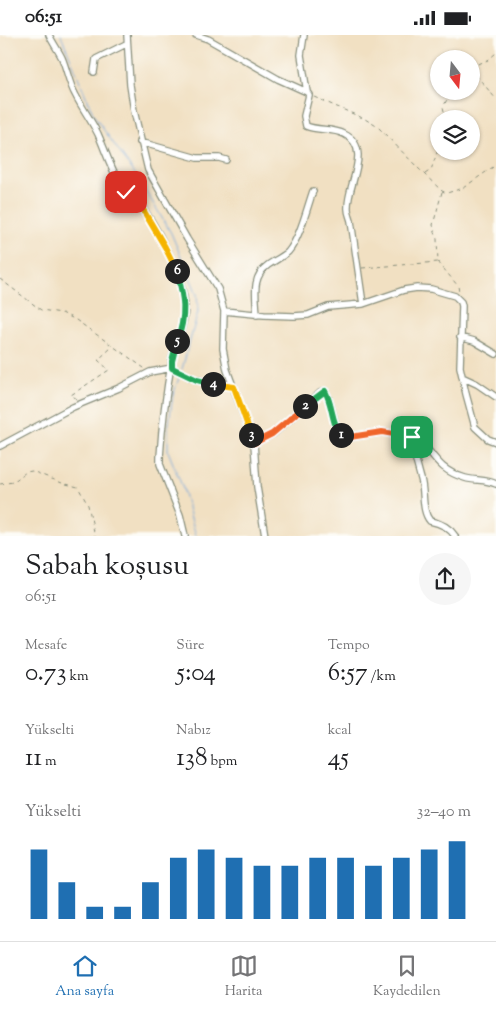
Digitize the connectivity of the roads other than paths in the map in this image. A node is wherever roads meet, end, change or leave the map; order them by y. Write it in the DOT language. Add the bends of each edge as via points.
graph roads {
  1 [pos="49,35"];
  2 [pos="127,35"];
  3 [pos="196,35"];
  4 [pos="304,35"];
  5 [pos="126,44"];
  6 [pos="94,72"];
  7 [pos="308,93"];
  8 [pos="140,142"];
  9 [pos="226,160"];
  10 [pos="314,191"];
  11 [pos="363,304"];
  12 [pos="224,311"];
  13 [pos="258,315"];
  14 [pos="460,337"];
  15 [pos="496,354"];
  16 [pos="172,368"];
  17 [pos="464,379"];
  18 [pos="234,387"];
  19 [pos="496,397"];
  20 [pos="412,437"];
  21 [pos="496,442"];
  22 [pos="254,443"];
  23 [pos="0,446"];
  24 [pos="496,484"];
  25 [pos="186,536"];
  26 [pos="265,536"];
  27 [pos="455,536"];
  1 -- 16 [label="street" via="120,184 147,216 177,272 185,308"];
  2 -- 5 [label="street"];
  3 -- 7 [label="street"];
  4 -- 7 [label="street" via="301,55"];
  5 -- 6 [label="street" via="96,59"];
  5 -- 8 [label="street"];
  7 -- 11 [label="street" via="304,116 306,125 343,133 355,140 358,148 347,209"];
  8 -- 9 [label="street" via="197,157"];
  8 -- 12 [label="street" via="148,170 218,289"];
  10 -- 13 [label="street" via="288,251 257,277"];
  11 -- 13 [label="street" via="328,307 308,315"];
  11 -- 14 [label="street" via="417,288 455,296 461,302"];
  12 -- 13 [label="street"];
  12 -- 18 [label="street" via="223,349"];
  14 -- 15 [label="street"];
  14 -- 17 [label="street" via="460,367"];
  16 -- 18 [label="street" via="197,380"];
  16 -- 23 [label="street" via="150,371"];
  16 -- 25 [label="street" via="161,431 160,464"];
  17 -- 19 [label="street"];
  17 -- 21 [label="street" via="475,427"];
  18 -- 22 [label="street"];
  20 -- 22 [label="street" via="382,432 350,437 341,435 325,391 272,434"];
  20 -- 24 [label="street" via="418,438 442,468 465,478"];
  20 -- 27 [label="street" via="426,516 430,521 449,528"];
  22 -- 26 [label="street"];
}
